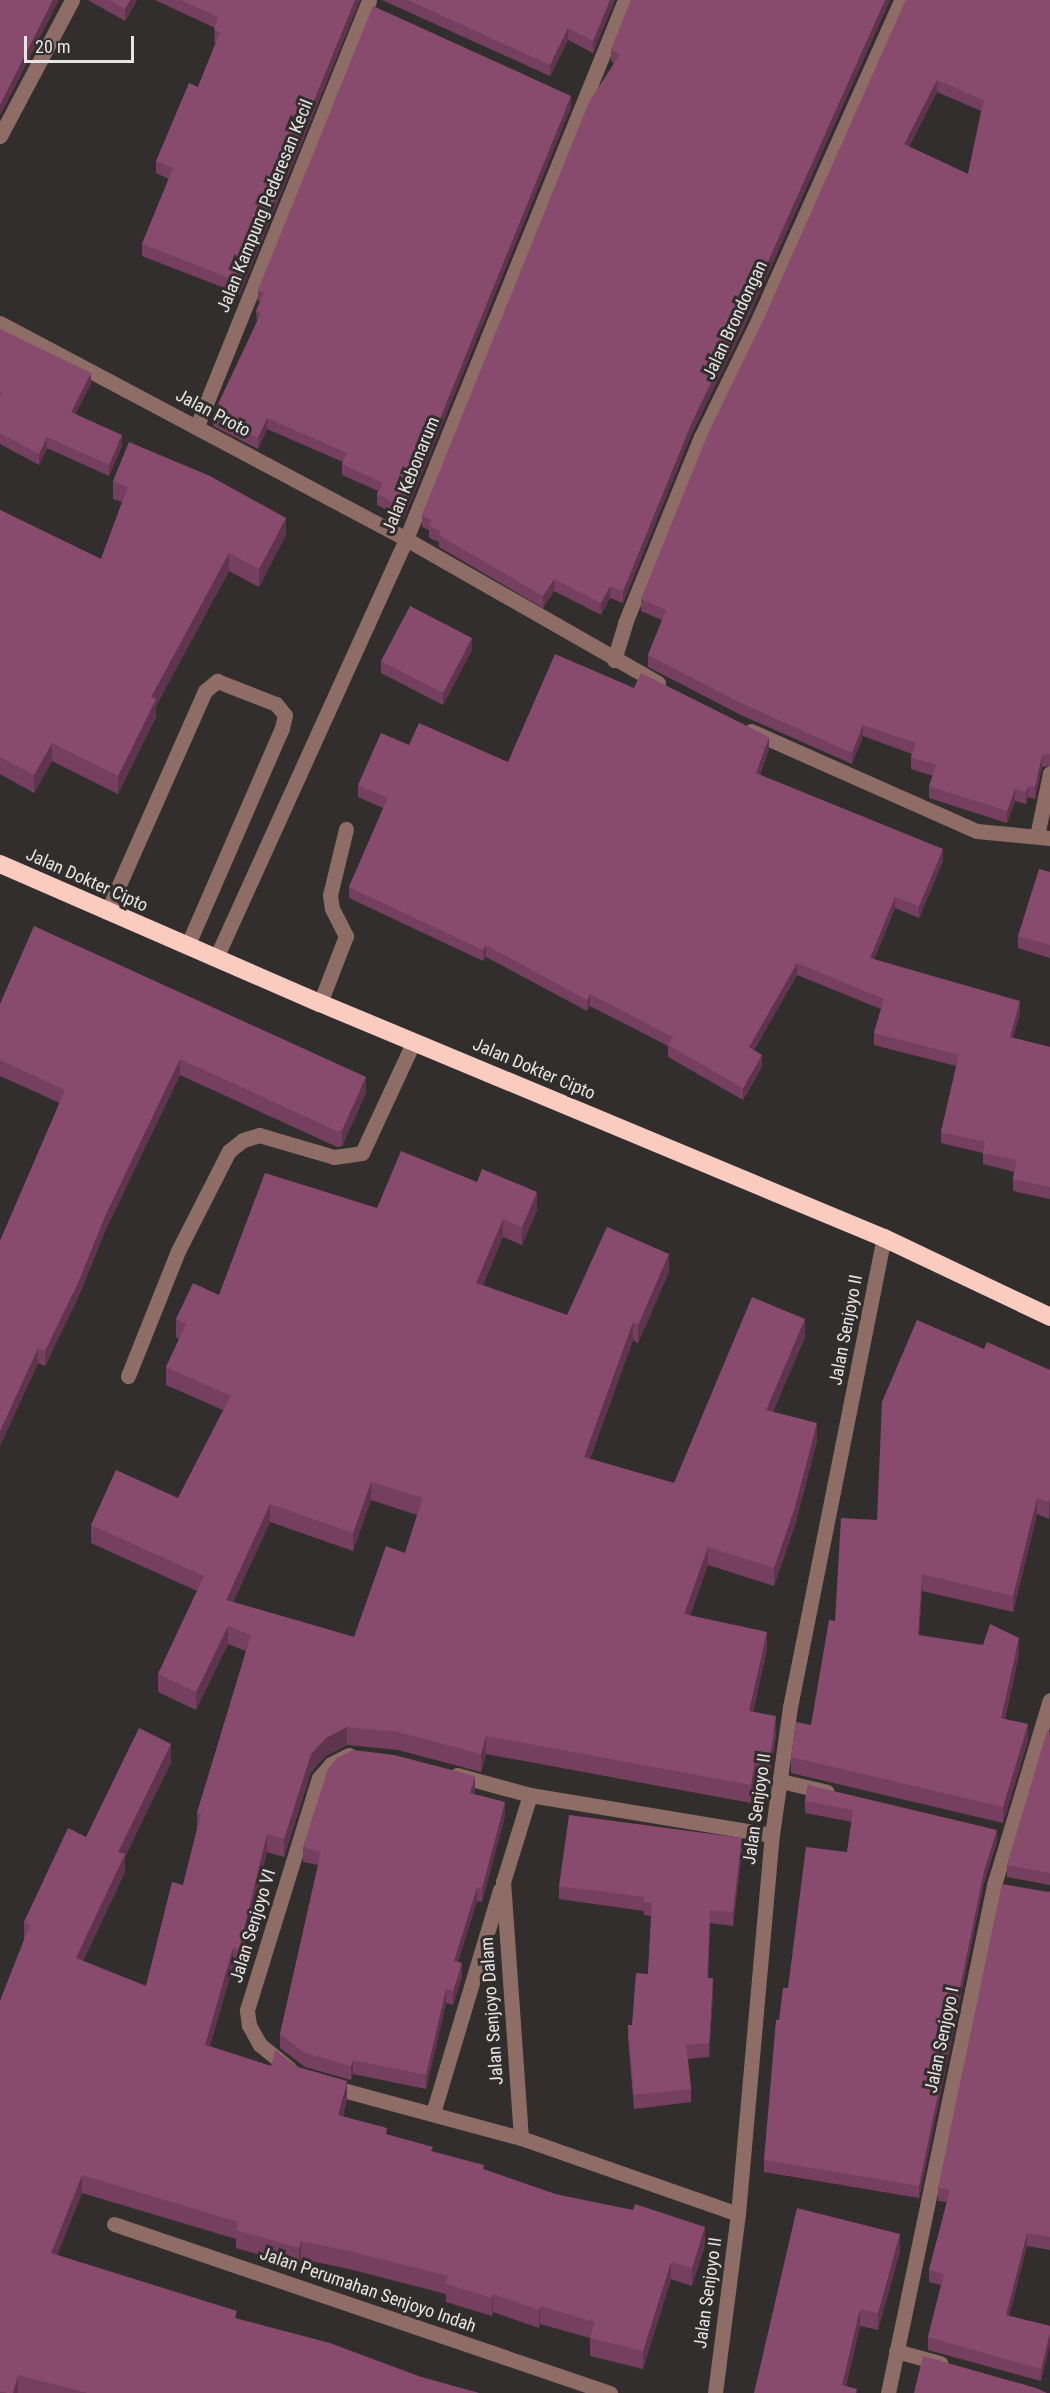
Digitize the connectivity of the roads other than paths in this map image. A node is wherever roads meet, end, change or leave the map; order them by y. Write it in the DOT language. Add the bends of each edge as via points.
graph roads {
  1 [pos="72,0"];
  2 [pos="625,0"];
  3 [pos="901,0"];
  4 [pos="372,5"];
  5 [pos="563,93"];
  6 [pos="585,103"];
  7 [pos="0,136"];
  8 [pos="0,323"];
  9 [pos="196,426"];
  10 [pos="406,539"];
  11 [pos="614,660"];
  12 [pos="675,692"];
  13 [pos="737,724"];
  14 [pos="1050,773"];
  15 [pos="346,829"];
  16 [pos="1044,837"];
  17 [pos="0,864"];
  18 [pos="106,912"];
  19 [pos="187,946"];
  20 [pos="216,958"];
  21 [pos="320,1003"];
  22 [pos="414,1041"];
  23 [pos="884,1238"];
  24 [pos="1050,1317"];
  25 [pos="128,1376"];
  26 [pos="1050,1700"];
  27 [pos="367,1754"];
  28 [pos="441,1771"];
  29 [pos="781,1781"];
  30 [pos="530,1795"];
  31 [pos="838,1795"];
  32 [pos="772,1835"];
  33 [pos="503,1882"];
  34 [pos="434,2113"];
  35 [pos="521,2138"];
  36 [pos="738,2214"];
  37 [pos="114,2224"];
  38 [pos="896,2351"];
  39 [pos="961,2369"];
  40 [pos="610,2393"];
  41 [pos="715,2393"];
  42 [pos="888,2393"];
  1 -- 7 [label="street"];
  2 -- 6 [label="street, Jalan Kebonarum"];
  3 -- 11 [label="street, Jalan Brondongan" via="701,437 625,623"];
  4 -- 9 [label="street, Jalan Kampung Pederesan Kecil"];
  5 -- 6 [label="street"];
  6 -- 10 [label="street, Jalan Kebonarum"];
  8 -- 9 [label="street, Jalan Proto"];
  9 -- 10 [label="street, Jalan Proto"];
  10 -- 11 [label="street, Jalan Proto"];
  10 -- 20 [label="street, Jalan Kebonarum"];
  11 -- 12 [label="street, Jalan Proto"];
  13 -- 16 [label="street" via="977,831"];
  14 -- 16 [label="street"];
  15 -- 21 [label="street" via="330,895 332,909 346,936"];
  17 -- 18 [label="highway, Jalan Dokter Cipto"];
  18 -- 19 [label="highway, Jalan Dokter Cipto"];
  18 -- 19 [label="street" via="205,691 217,681 276,704 285,715 282,728"];
  19 -- 20 [label="highway, Jalan Dokter Cipto"];
  20 -- 21 [label="highway, Jalan Dokter Cipto"];
  21 -- 22 [label="highway, Jalan Dokter Cipto"];
  22 -- 23 [label="highway, Jalan Dokter Cipto"];
  22 -- 25 [label="street" via="362,1153 334,1157 259,1136 243,1140 229,1151 178,1251"];
  23 -- 24 [label="highway, Jalan Dokter Cipto"];
  23 -- 29 [label="street, Jalan Senjoyo II" via="790,1707"];
  26 -- 38 [label="street, Jalan Senjoyo I" via="1002,1833 1001,1886"];
  27 -- 34 [label="street, Jalan Senjoyo VI" via="351,1754 332,1764 319,1778 248,2010 249,2025 260,2045 306,2078"];
  28 -- 30 [label="street"];
  29 -- 31 [label="street"];
  29 -- 32 [label="street, Jalan Senjoyo II"];
  30 -- 32 [label="street"];
  30 -- 33 [label="street, Jalan Senjoyo Dalam"];
  32 -- 36 [label="street, Jalan Senjoyo II"];
  33 -- 34 [label="street, Jalan Senjoyo Dalam"];
  33 -- 35 [label="street, Jalan Senjoyo Dalam"];
  34 -- 35 [label="street, Jalan Senjoyo VI"];
  35 -- 36 [label="street, Jalan Senjoyo VI"];
  36 -- 41 [label="street, Jalan Senjoyo II"];
  37 -- 40 [label="street, Jalan Perumahan Senjoyo Indah"];
  38 -- 39 [label="street"];
  38 -- 42 [label="street, Jalan Senjoyo I"];
}
